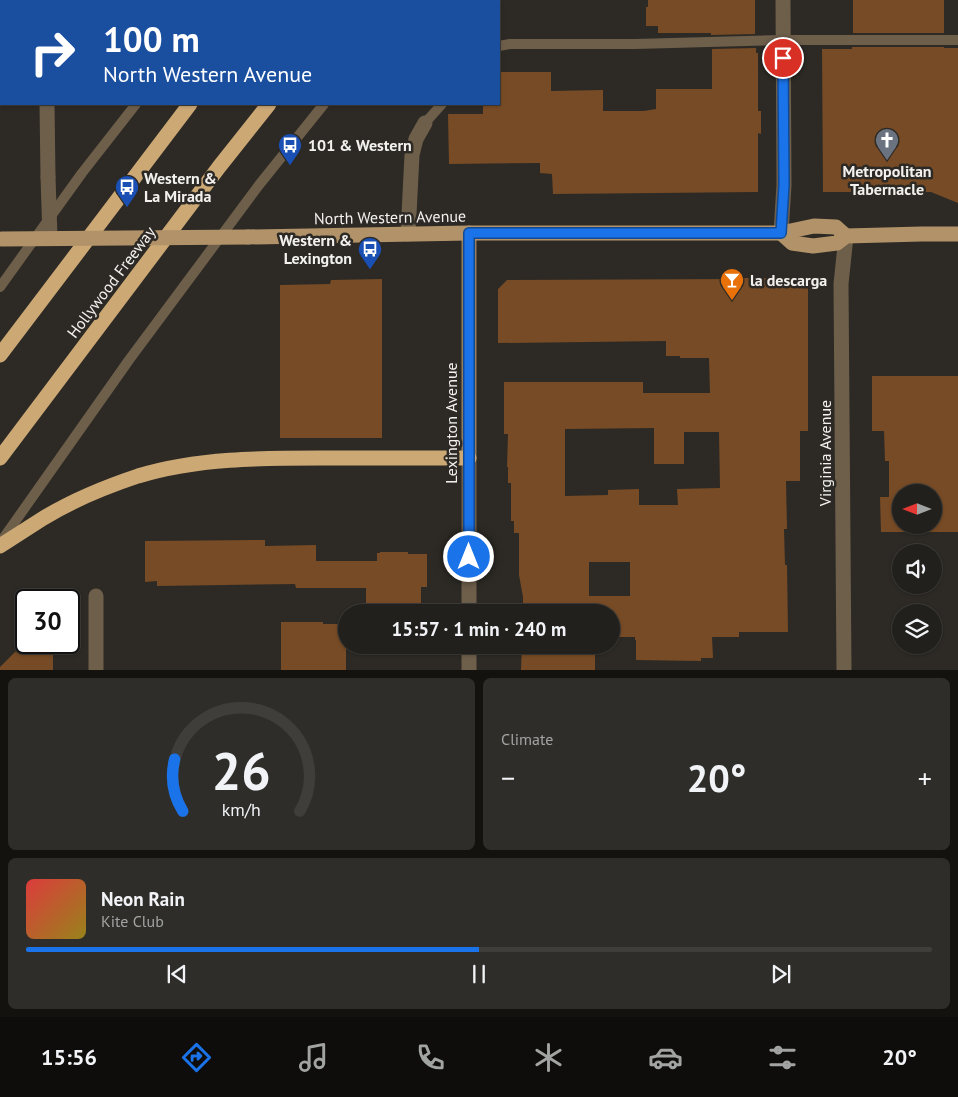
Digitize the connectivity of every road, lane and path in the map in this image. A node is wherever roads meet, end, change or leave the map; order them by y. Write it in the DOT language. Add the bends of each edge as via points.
graph roads {
  1 [pos="783,0"];
  2 [pos="783,40"];
  3 [pos="958,40"];
  4 [pos="500,46"];
  5 [pos="48,105"];
  6 [pos="135,105"];
  7 [pos="189,105"];
  8 [pos="268,105"];
  9 [pos="323,105"];
  10 [pos="441,105"];
  11 [pos="424,122"];
  12 [pos="469,233"];
  13 [pos="781,233"];
  14 [pos="408,234"];
  15 [pos="958,234"];
  16 [pos="846,236"];
  17 [pos="50,238"];
  18 [pos="1,239"];
  19 [pos="0,287"];
  20 [pos="0,354"];
  21 [pos="0,458"];
  22 [pos="469,458"];
  23 [pos="0,544"];
  24 [pos="96,596"];
  25 [pos="469,604"];
  26 [pos="469,654"];
  27 [pos="96,670"];
  28 [pos="469,670"];
  29 [pos="844,670"];
  1 -- 2 [label="street"];
  2 -- 3 [label="lane"];
  2 -- 4 [label="lane"];
  2 -- 13 [label="street" via="784,185"];
  5 -- 17 [label="street, bridge"];
  6 -- 19 [label="lane"];
  7 -- 20 [label="highway"];
  8 -- 21 [label="highway, Hollywood Freeway"];
  9 -- 23 [label="lane" via="259,185 141,344"];
  10 -- 11 [label="lane"];
  11 -- 14 [label="street" via="412,154"];
  12 -- 13 [label="main road, North Western Avenue"];
  12 -- 14 [label="main road, North Western Avenue"];
  12 -- 22 [label="street, Lexington Avenue"];
  13 -- 16 [label="main road, North Western Avenue" via="792,243 813,246 837,243"];
  14 -- 17 [label="main road, North Western Avenue, bridge"];
  15 -- 16 [label="main road, North Western Avenue"];
  16 -- 29 [label="street, Virginia Avenue" via="841,284"];
  17 -- 18 [label="main road, North Western Avenue, bridge"];
  22 -- 23 [label="highway" via="234,460 169,469 105,488 43,518"];
  22 -- 25 [label="street, Lexington Avenue"];
  24 -- 27 [label="street"];
  26 -- 28 [label="street"];
}
